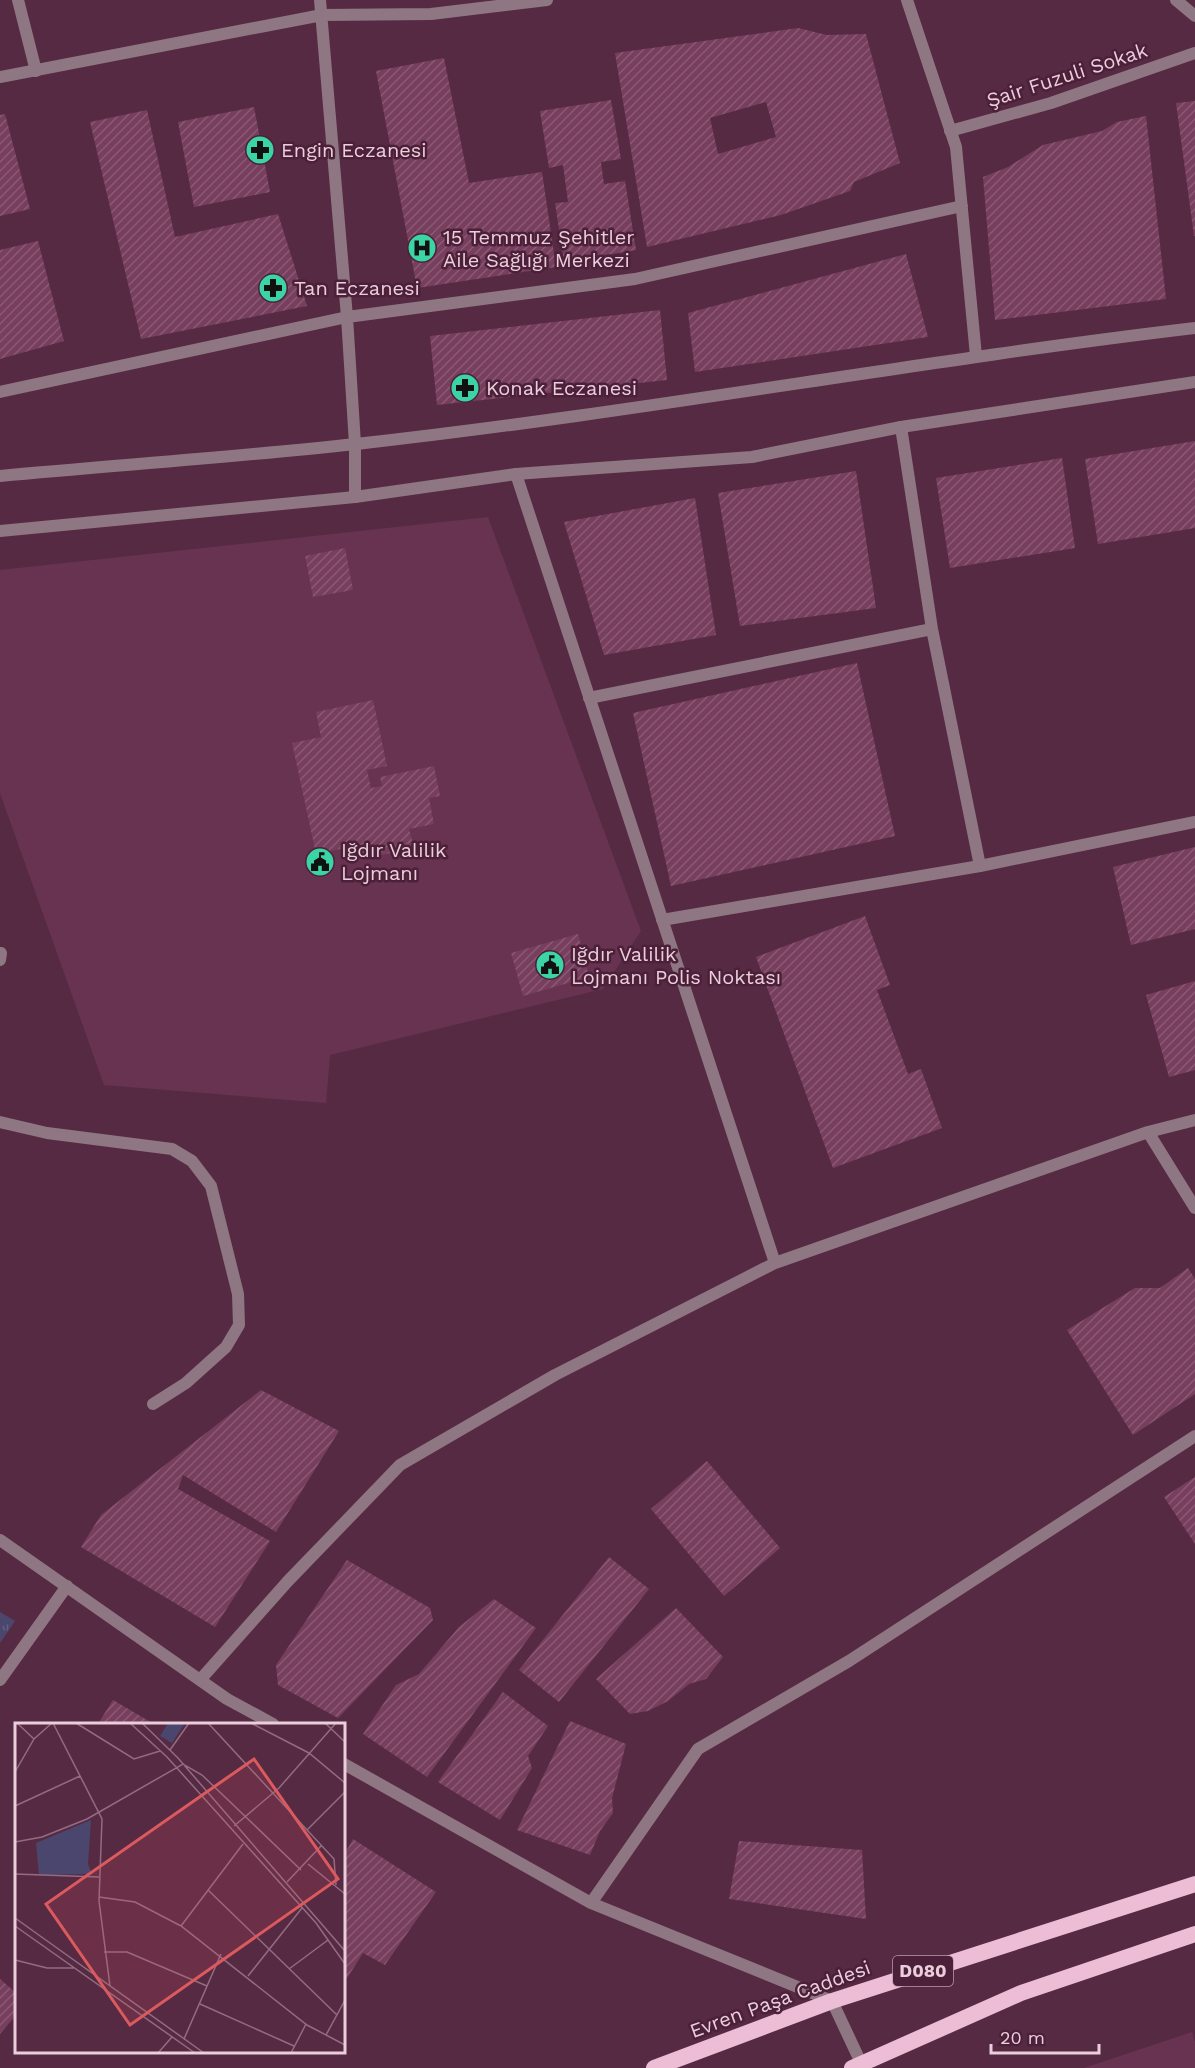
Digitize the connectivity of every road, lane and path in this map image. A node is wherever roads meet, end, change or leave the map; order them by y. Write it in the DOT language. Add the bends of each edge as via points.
graph roads {
  1 [pos="18,0"];
  2 [pos="320,0"];
  3 [pos="547,0"];
  4 [pos="907,0"];
  5 [pos="1176,0"];
  6 [pos="322,15"];
  7 [pos="1195,16"];
  8 [pos="1195,53"];
  9 [pos="36,70"];
  10 [pos="0,77"];
  11 [pos="950,131"];
  12 [pos="962,206"];
  13 [pos="347,317"];
  14 [pos="1195,327"];
  15 [pos="976,356"];
  16 [pos="1195,382"];
  17 [pos="0,392"];
  18 [pos="901,427"];
  19 [pos="355,444"];
  20 [pos="516,474"];
  21 [pos="0,476"];
  22 [pos="355,497"];
  23 [pos="0,531"];
  24 [pos="932,629"];
  25 [pos="589,698"];
  26 [pos="1195,822"];
  27 [pos="980,866"];
  28 [pos="662,920"];
  29 [pos="1,953"];
  30 [pos="0,960"];
  31 [pos="1195,1120"];
  32 [pos="0,1122"];
  33 [pos="1148,1132"];
  34 [pos="1195,1208"];
  35 [pos="775,1263"];
  36 [pos="153,1404"];
  37 [pos="1195,1436"];
  38 [pos="0,1540"];
  39 [pos="67,1586"];
  40 [pos="0,1680"];
  41 [pos="200,1680"];
  42 [pos="270,1723"];
  43 [pos="345,1765"];
  44 [pos="1195,1884"];
  45 [pos="591,1904"];
  46 [pos="1195,1934"];
  47 [pos="832,2001"];
  48 [pos="857,2066"];
  49 [pos="654,2068"];
  1 -- 9 [label="street"];
  2 -- 6 [label="street"];
  3 -- 6 [label="street" via="431,14"];
  4 -- 11 [label="street"];
  5 -- 7 [label="street"];
  6 -- 9 [label="street"];
  6 -- 13 [label="street"];
  8 -- 11 [label="street, Şair Fuzuli Sokak" via="1051,104"];
  9 -- 10 [label="street"];
  11 -- 12 [label="street" via="956,147"];
  12 -- 13 [label="street" via="635,279"];
  12 -- 15 [label="street"];
  13 -- 17 [label="street"];
  13 -- 19 [label="street"];
  14 -- 15 [label="street"];
  15 -- 19 [label="street"];
  16 -- 18 [label="street"];
  18 -- 20 [label="street" via="752,457"];
  18 -- 24 [label="street"];
  19 -- 21 [label="street"];
  19 -- 22 [label="street"];
  20 -- 22 [label="street"];
  20 -- 25 [label="street"];
  22 -- 23 [label="street"];
  24 -- 25 [label="street"];
  24 -- 27 [label="street"];
  25 -- 28 [label="street"];
  26 -- 27 [label="street"];
  27 -- 28 [label="street"];
  28 -- 35 [label="street"];
  29 -- 30 [label="street"];
  31 -- 33 [label="street"];
  32 -- 36 [label="street" via="47,1133 172,1149 192,1161 211,1186 238,1294 239,1325 226,1347 186,1383"];
  33 -- 34 [label="street"];
  33 -- 35 [label="street"];
  35 -- 41 [label="street" via="555,1375 400,1465"];
  37 -- 45 [label="street" via="849,1661 698,1749"];
  38 -- 39 [label="street"];
  39 -- 40 [label="street"];
  39 -- 41 [label="street"];
  41 -- 42 [label="street"];
  43 -- 45 [label="street"];
  44 -- 47 [label="highway, Evren Paşa Caddesi / D080"];
  45 -- 47 [label="street"];
  46 -- 48 [label="highway" via="1021,1993"];
  47 -- 48 [label="street"];
  47 -- 49 [label="highway, Evren Paşa Caddesi / D080"];
}
